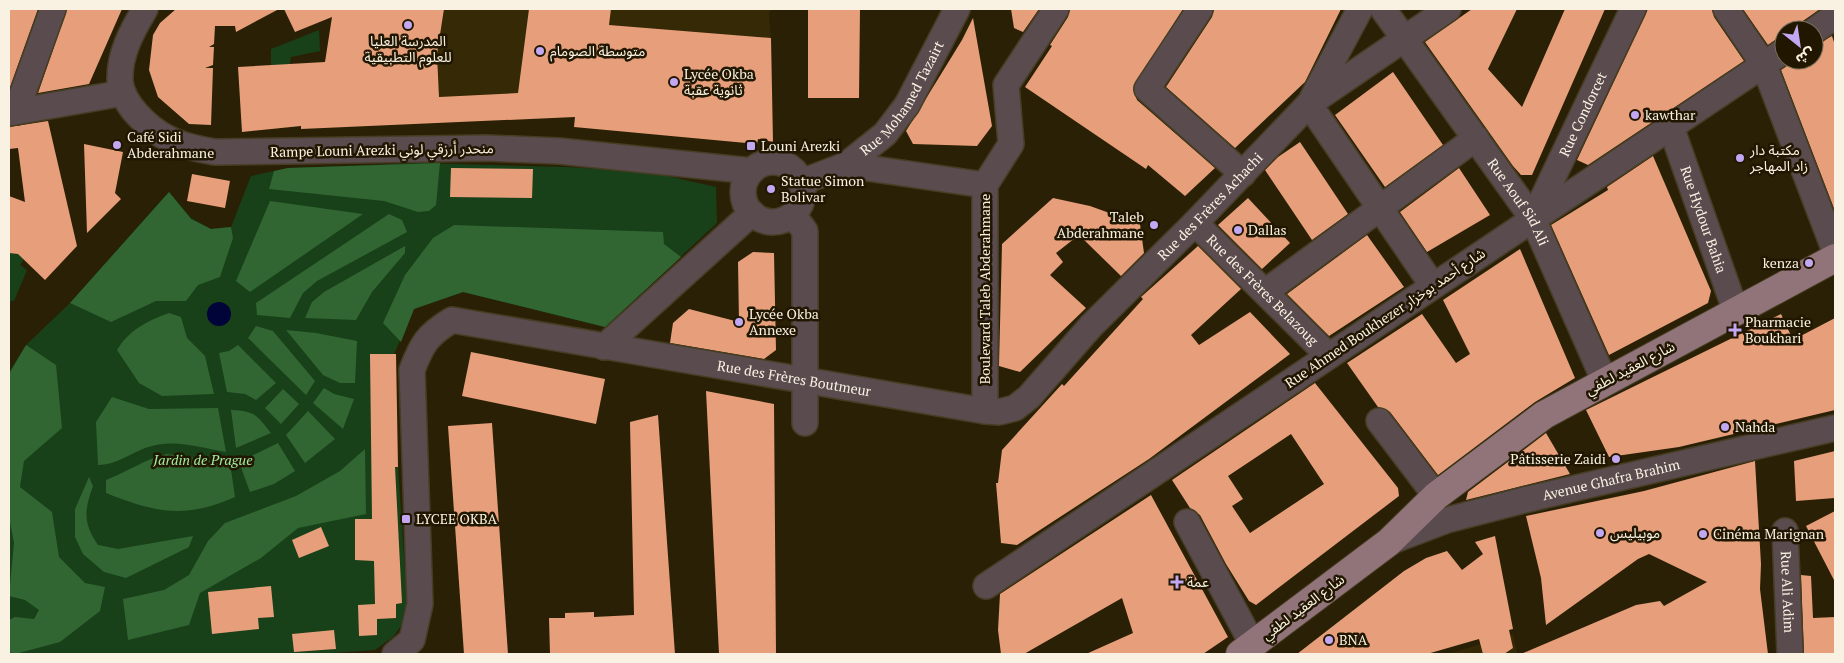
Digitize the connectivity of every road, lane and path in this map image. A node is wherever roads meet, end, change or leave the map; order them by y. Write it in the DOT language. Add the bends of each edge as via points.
graph roads {
  1 [pos="53,9"];
  2 [pos="145,9"];
  3 [pos="957,9"];
  4 [pos="1056,9"];
  5 [pos="1200,9"];
  6 [pos="1360,9"];
  7 [pos="1383,9"];
  8 [pos="1448,9"];
  9 [pos="1633,9"];
  10 [pos="1726,9"];
  11 [pos="1835,16"];
  12 [pos="1824,24"];
  13 [pos="1404,38"];
  14 [pos="1774,58"];
  15 [pos="1764,65"];
  16 [pos="122,93"];
  17 [pos="1309,104"];
  18 [pos="12,112"];
  19 [pos="1671,127"];
  20 [pos="1476,138"];
  21 [pos="846,165"];
  22 [pos="752,172"];
  23 [pos="1243,174"];
  24 [pos="802,182"];
  25 [pos="985,185"];
  26 [pos="1380,208"];
  27 [pos="752,213"];
  28 [pos="793,215"];
  29 [pos="1533,219"];
  30 [pos="1196,223"];
  31 [pos="1835,251"];
  32 [pos="1835,258"];
  33 [pos="1433,286"];
  34 [pos="1265,292"];
  35 [pos="1736,312"];
  36 [pos="604,346"];
  37 [pos="1329,356"];
  38 [pos="806,381"];
  39 [pos="1605,382"];
  40 [pos="985,411"];
  41 [pos="1379,421"];
  42 [pos="805,423"];
  43 [pos="1835,428"];
  44 [pos="1436,496"];
  45 [pos="1187,522"];
  46 [pos="1785,531"];
  47 [pos="1389,542"];
  48 [pos="986,586"];
  49 [pos="1247,650"];
  50 [pos="395,654"];
  51 [pos="1790,654"];
  1 -- 18 [label="street"];
  2 -- 16 [label="street" via="123,55"];
  3 -- 21 [label="street, Rue Mohamed Tazairt" via="907,105 886,134"];
  4 -- 25 [label="street, Boulevard Taleb Abderahmane" via="1006,86 1011,144"];
  5 -- 23 [label="street" via="1147,89"];
  6 -- 17 [label="street"];
  7 -- 13 [label="street, Rue Aouf Sid Ali"];
  8 -- 13 [label="street, Rue des Frères Achachi"];
  9 -- 29 [label="street, Rue Condorcet"];
  10 -- 15 [label="street"];
  11 -- 12 [label="street"];
  13 -- 17 [label="street, Rue des Frères Achachi"];
  13 -- 20 [label="street, Rue Aouf Sid Ali"];
  14 -- 15 [label="street, Rue Ahmed Boukhezer شارع أحمد بوخزار"];
  15 -- 19 [label="street, Rue Ahmed Boukhezer شارع أحمد بوخزار"];
  15 -- 31 [label="street"];
  16 -- 18 [label="street"];
  16 -- 22 [label="street, Rampe Louni Arezki منحدر أرزقي لوني" via="136,112 159,133 190,148 215,152 550,150"];
  17 -- 23 [label="street, Rue des Frères Achachi"];
  17 -- 26 [label="street"];
  19 -- 29 [label="street, Rue Ahmed Boukhezer شارع أحمد بوخزار"];
  19 -- 35 [label="street, Rue Hydour Bahia"];
  20 -- 26 [label="street"];
  20 -- 29 [label="street, Rue Aouf Sid Ali"];
  21 -- 24 [label="street, Rue Mohamed Tazairt"];
  21 -- 25 [label="street"];
  22 -- 24 [label="street" via="760,165 782,163 792,168"];
  22 -- 27 [label="street" via="743,191"];
  23 -- 30 [label="street, Rue des Frères Achachi"];
  24 -- 28 [label="street" via="801,204"];
  25 -- 40 [label="street, Boulevard Taleb Abderahmane"];
  26 -- 33 [label="street"];
  26 -- 34 [label="street"];
  27 -- 28 [label="street" via="776,222"];
  27 -- 36 [label="street"];
  28 -- 38 [label="street" via="805,231"];
  29 -- 33 [label="street, Rue Ahmed Boukhezer شارع أحمد بوخزار"];
  29 -- 39 [label="street, Rue Aouf Sid Ali"];
  30 -- 34 [label="street, Rue des Frères Belazoug"];
  30 -- 40 [label="street, Rue des Frères Achachi" via="1091,326 1029,397 1015,408"];
  32 -- 35 [label="main road, شارع العقيد لطفي"];
  33 -- 37 [label="street, Rue Ahmed Boukhezer شارع أحمد بوخزار"];
  34 -- 37 [label="street, Rue des Frères Belazoug"];
  35 -- 39 [label="main road, شارع العقيد لطفي"];
  36 -- 38 [label="street, Rue des Frères Boutmeur"];
  36 -- 50 [label="street" via="452,320 434,331 422,344 412,370 420,604 412,640"];
  37 -- 48 [label="street, Rue Ahmed Boukhezer شارع أحمد بوخزار"];
  38 -- 40 [label="street, Rue des Frères Boutmeur"];
  38 -- 42 [label="street"];
  39 -- 44 [label="main road, شارع العقيد لطفي" via="1544,415"];
  41 -- 44 [label="street"];
  43 -- 47 [label="street, Avenue Ghafra Brahim" via="1524,500 1446,520"];
  44 -- 47 [label="main road, شارع العقيد لطفي"];
  45 -- 49 [label="street"];
  46 -- 51 [label="street, Rue Ali Adim"];
  47 -- 49 [label="main road, شارع العقيد لطفي"];
}
